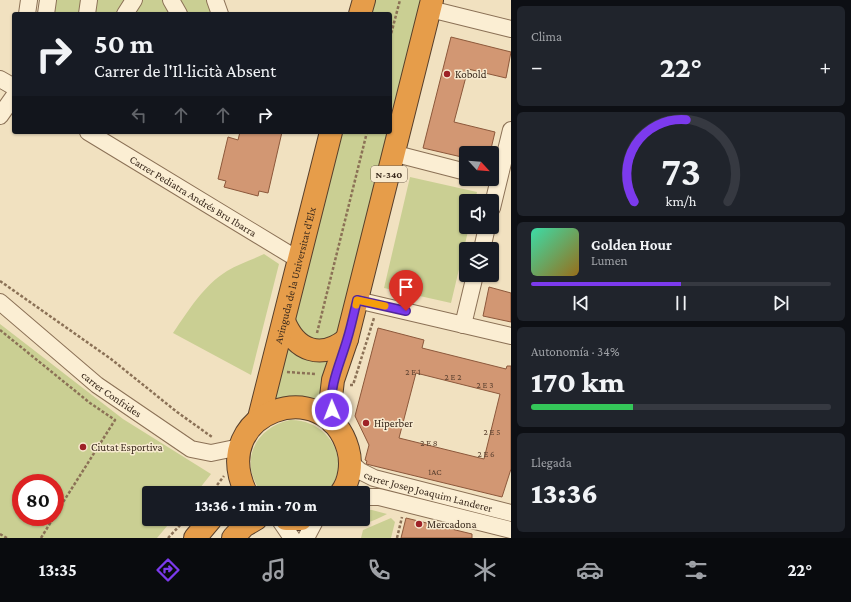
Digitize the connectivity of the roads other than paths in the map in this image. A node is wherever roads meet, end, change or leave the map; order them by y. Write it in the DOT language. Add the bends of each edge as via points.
graph roads {
  1 [pos="29,0"];
  2 [pos="48,0"];
  3 [pos="89,0"];
  4 [pos="215,0"];
  5 [pos="364,0"];
  6 [pos="431,4"];
  7 [pos="27,12"];
  8 [pos="46,12"];
  9 [pos="87,12"];
  10 [pos="219,12"];
  11 [pos="361,12"];
  12 [pos="511,29"];
  13 [pos="0,79"];
  14 [pos="12,86"];
  15 [pos="12,99"];
  16 [pos="0,116"];
  17 [pos="511,130"];
  18 [pos="91,134"];
  19 [pos="330,134"];
  20 [pos="404,156"];
  21 [pos="459,170"];
  22 [pos="501,181"];
  23 [pos="497,194"];
  24 [pos="299,260"];
  25 [pos="473,282"];
  26 [pos="357,300"];
  27 [pos="0,302"];
  28 [pos="284,321"];
  29 [pos="463,325"];
  30 [pos="511,336"];
  31 [pos="348,339"];
  32 [pos="260,418"];
  33 [pos="334,423"];
  34 [pos="240,447"];
  35 [pos="350,462"];
  36 [pos="235,484"];
  37 [pos="344,486"];
  38 [pos="370,497"];
  39 [pos="511,513"];
  40 [pos="205,526"];
  41 [pos="244,526"];
  42 [pos="284,526"];
  43 [pos="312,526"];
  44 [pos="511,530"];
  45 [pos="194,538"];
  46 [pos="233,538"];
  47 [pos="292,538"];
  48 [pos="306,538"];
  1 -- 7 [label="street"];
  2 -- 8 [label="street"];
  3 -- 9 [label="street"];
  4 -- 10 [label="street"];
  5 -- 11 [label="highway"];
  6 -- 12 [label="street"];
  6 -- 26 [label="highway, N-340"];
  13 -- 14 [label="street"];
  15 -- 16 [label="street"];
  17 -- 22 [label="street"];
  18 -- 24 [label="street, Carrer Pediatra Andrés Bru Ibarra"];
  19 -- 24 [label="highway, Avinguda de la Universitat d'Elx / N-340"];
  20 -- 21 [label="street"];
  22 -- 23 [label="street"];
  24 -- 28 [label="highway, Avinguda de la Universitat d'Elx / N-340"];
  25 -- 29 [label="street"];
  26 -- 29 [label="street"];
  26 -- 31 [label="highway, N-340"];
  27 -- 34 [label="street, carrer Confrides" via="96,385 191,449 211,453"];
  28 -- 31 [label="highway" via="289,334 300,345 313,350 326,351"];
  28 -- 32 [label="highway, Avinguda de la Universitat d'Elx / N-340"];
  29 -- 30 [label="street"];
  31 -- 33 [label="highway, N-340" via="332,385"];
  32 -- 33 [label="highway, N-340" via="284,408 297,407 311,409"];
  32 -- 34 [label="highway, N-340" via="251,427"];
  33 -- 35 [label="highway, N-340" via="346,441"];
  34 -- 36 [label="highway, N-340"];
  35 -- 37 [label="highway, N-340"];
  35 -- 39 [label="street, carrer Josep Joaquim Landerer" via="374,478"];
  38 -- 44 [label="street, carrer Josep Joaquim Landerer" via="379,497"];
  40 -- 45 [label="highway"];
  41 -- 46 [label="highway"];
  42 -- 47 [label="street"];
  43 -- 48 [label="street"];
}
